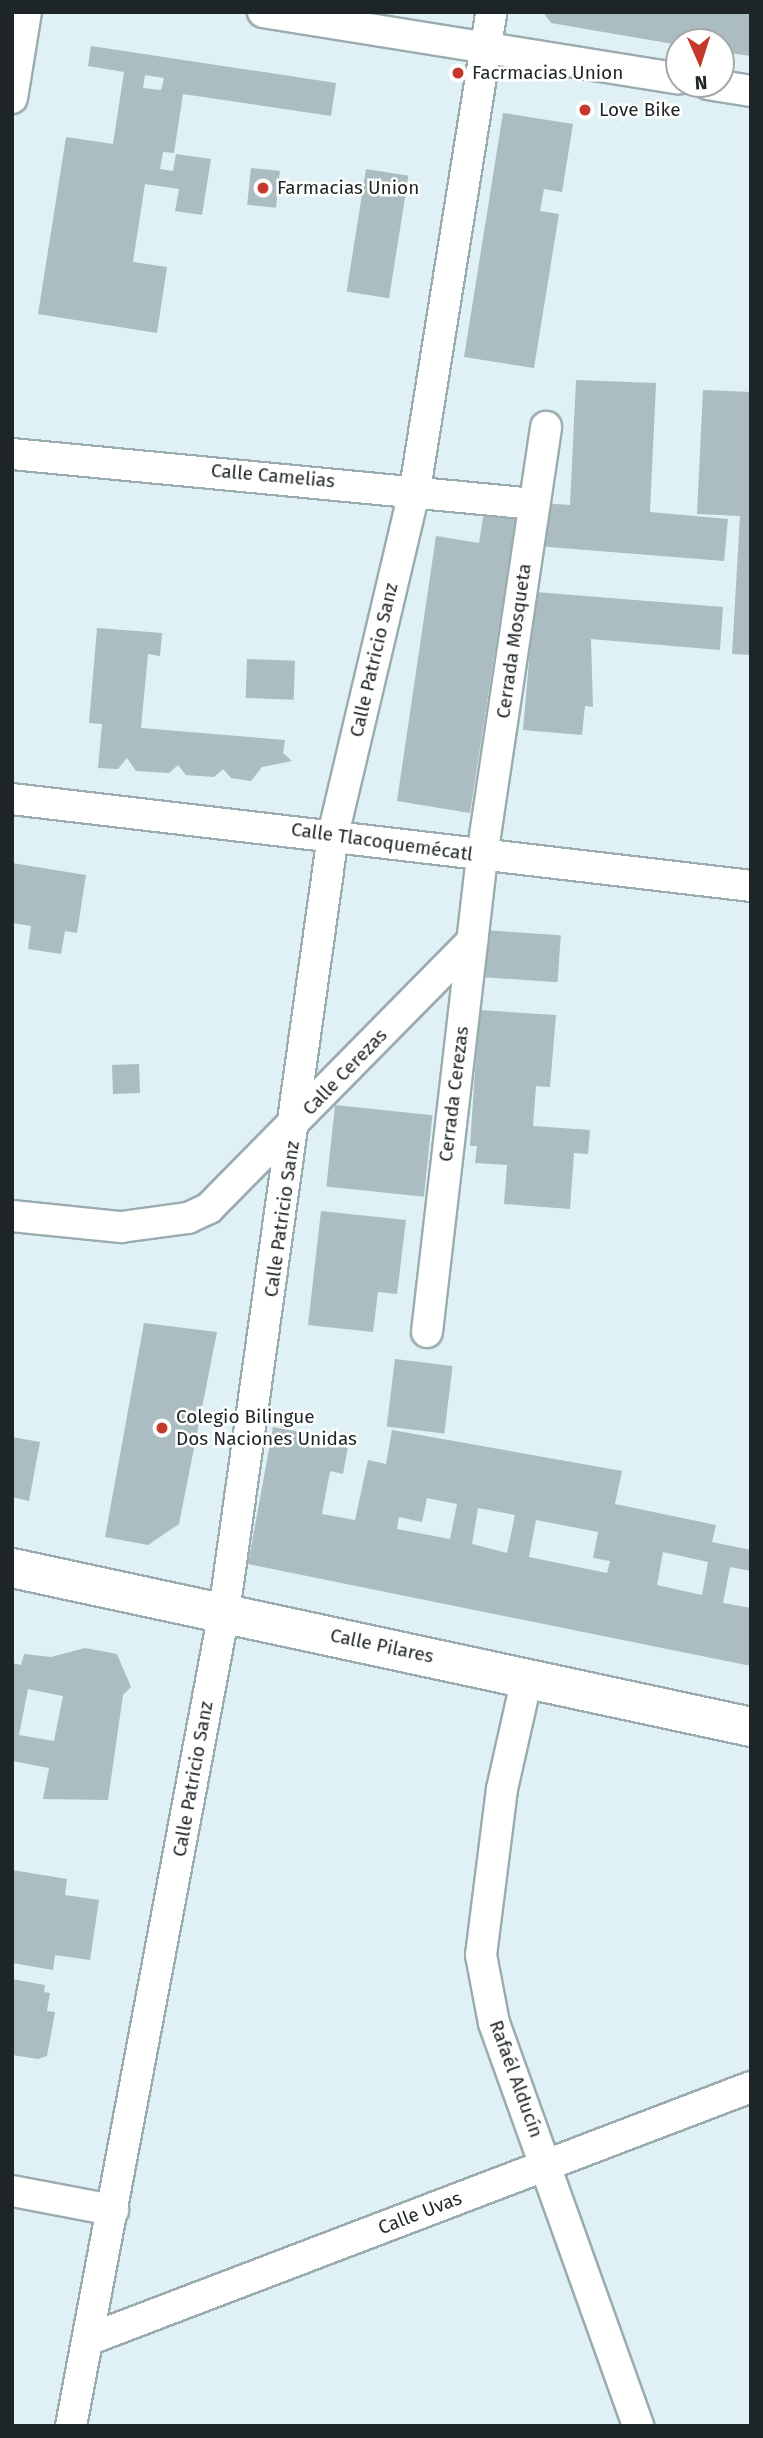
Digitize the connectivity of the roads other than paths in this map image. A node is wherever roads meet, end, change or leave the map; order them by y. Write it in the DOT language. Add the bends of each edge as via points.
graph roads {
  1 [pos="26,12"];
  2 [pos="263,12"];
  3 [pos="491,12"];
  4 [pos="484,48"];
  5 [pos="665,77"];
  6 [pos="12,99"];
  7 [pos="546,427"];
  8 [pos="12,454"];
  9 [pos="415,489"];
  10 [pos="534,504"];
  11 [pos="12,799"];
  12 [pos="333,835"];
  13 [pos="482,856"];
  14 [pos="751,886"];
  15 [pos="472,940"];
  16 [pos="296,1123"];
  17 [pos="12,1216"];
  18 [pos="427,1332"];
  19 [pos="12,1568"];
  20 [pos="224,1612"];
  21 [pos="527,1678"];
  22 [pos="751,1727"];
  23 [pos="751,2087"];
  24 [pos="547,2165"];
  25 [pos="12,2191"];
  26 [pos="113,2210"];
  27 [pos="90,2339"];
  28 [pos="71,2426"];
  29 [pos="638,2426"];
  1 -- 6 [label="street"];
  2 -- 4 [label="street"];
  3 -- 4 [label="street, Calle Patricio Sanz"];
  4 -- 5 [label="street"];
  4 -- 9 [label="street, Calle Patricio Sanz"];
  7 -- 10 [label="street, Cerrada Mosqueta"];
  8 -- 9 [label="street, Calle Camelias"];
  9 -- 10 [label="street, Calle Camelias"];
  9 -- 12 [label="street, Calle Patricio Sanz"];
  10 -- 13 [label="street, Cerrada Mosqueta"];
  11 -- 12 [label="street, Calle Tlacoquemécatl"];
  12 -- 13 [label="street, Calle Tlacoquemécatl"];
  12 -- 16 [label="street, Calle Patricio Sanz"];
  13 -- 14 [label="street, Calle Tlacoquemécatl"];
  13 -- 15 [label="street, Cerrada Cerezas"];
  15 -- 16 [label="street, Calle Cerezas"];
  15 -- 18 [label="street, Cerrada Cerezas"];
  16 -- 17 [label="street, Calle Cerezas" via="228,1194 188,1218 121,1227"];
  16 -- 20 [label="street, Calle Patricio Sanz"];
  19 -- 20 [label="street, Calle Pilares"];
  20 -- 21 [label="street, Calle Pilares"];
  20 -- 26 [label="street, Calle Patricio Sanz"];
  21 -- 22 [label="street, Calle Pilares"];
  21 -- 24 [label="street, Rafaél Alducín" via="502,1789 481,1955 494,2023"];
  23 -- 24 [label="street, Calle Uvas"];
  24 -- 27 [label="street, Calle Uvas"];
  24 -- 29 [label="street, Rafaél Alducín"];
  25 -- 26 [label="street"];
  26 -- 27 [label="street, Calle Patricio Sanz"];
  27 -- 28 [label="street, Calle Patricio Sanz"];
}
